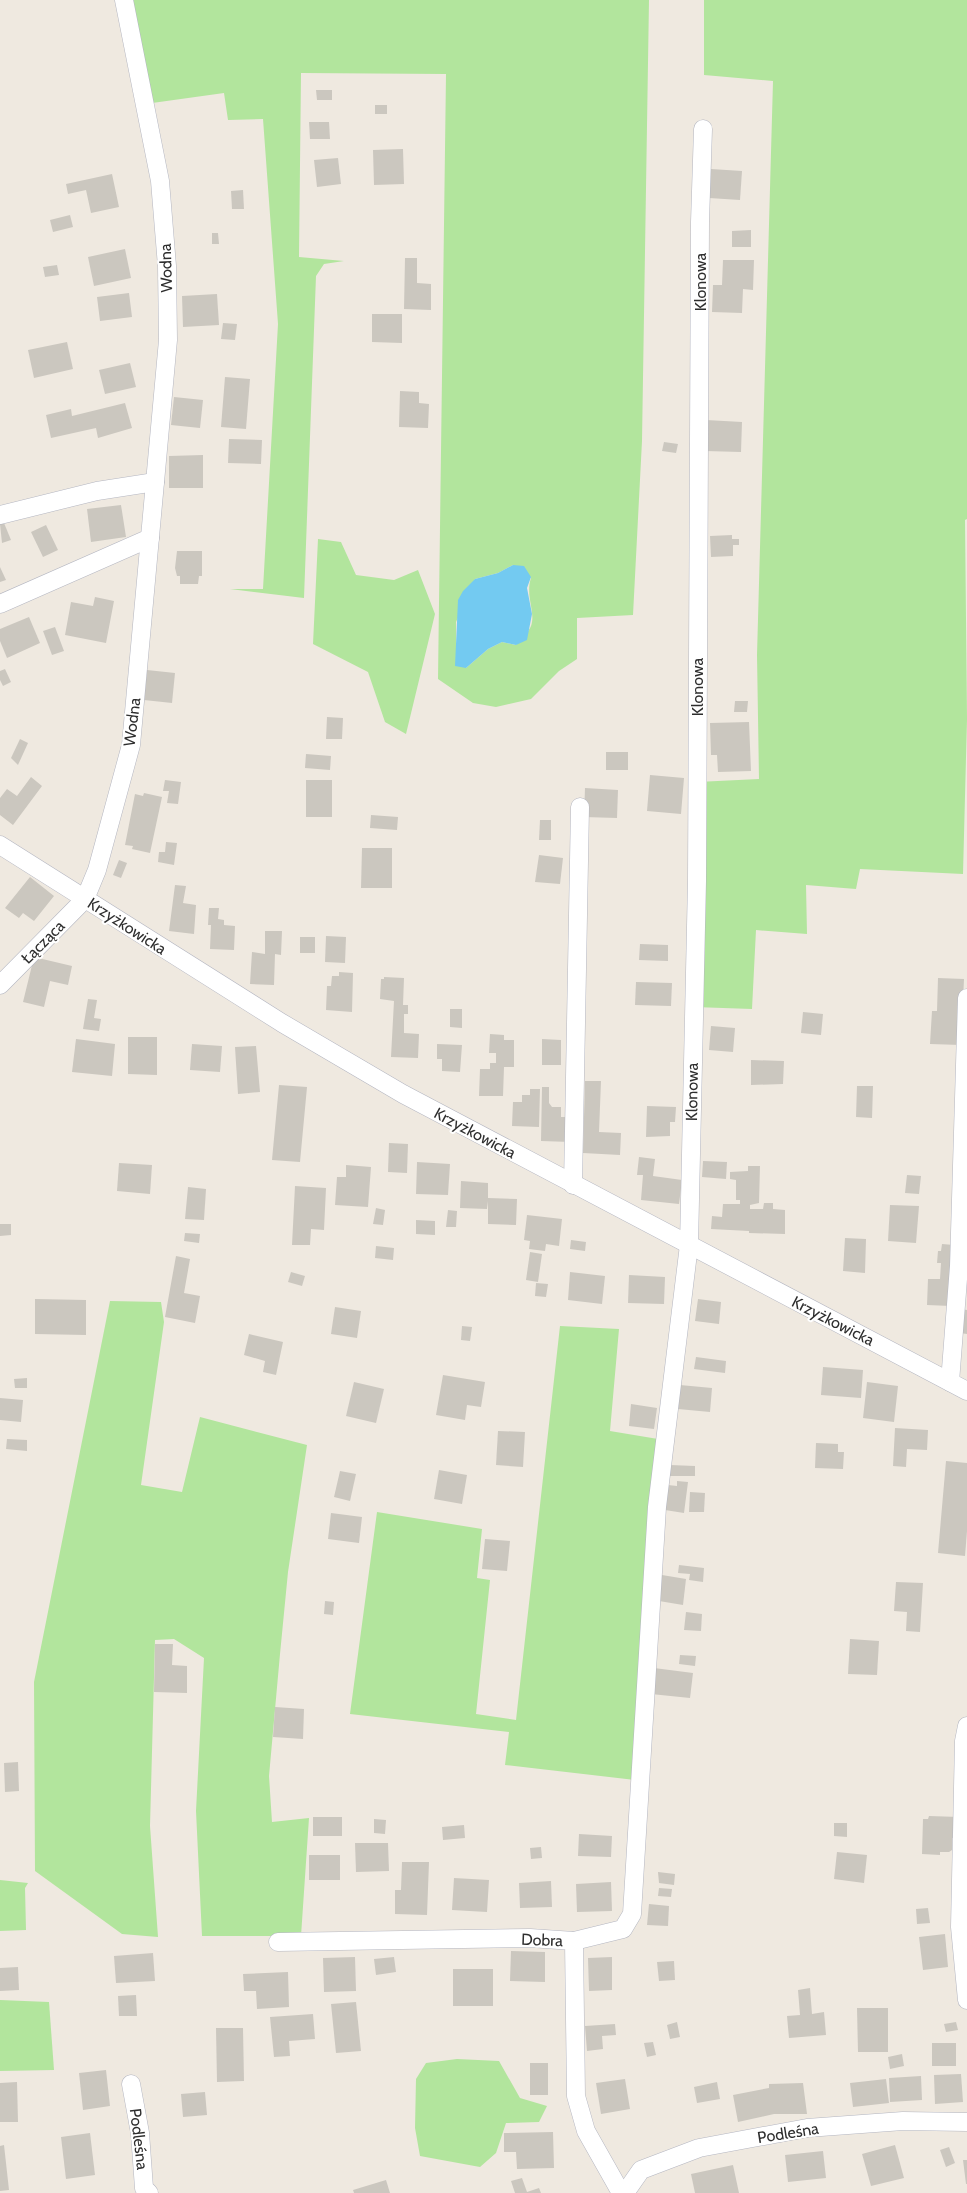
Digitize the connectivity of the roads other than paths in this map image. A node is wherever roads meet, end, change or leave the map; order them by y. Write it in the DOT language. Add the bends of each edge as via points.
graph roads {
  1 [pos="124,0"];
  2 [pos="703,129"];
  3 [pos="155,482"];
  4 [pos="0,515"];
  5 [pos="150,538"];
  6 [pos="0,604"];
  7 [pos="580,808"];
  8 [pos="0,844"];
  9 [pos="85,899"];
  10 [pos="0,985"];
  11 [pos="967,998"];
  12 [pos="574,1185"];
  13 [pos="689,1245"];
  14 [pos="950,1382"];
  15 [pos="967,1391"];
  16 [pos="967,1726"];
  17 [pos="574,1941"];
  18 [pos="278,1942"];
  19 [pos="967,2000"];
  20 [pos="130,2084"];
  21 [pos="967,2122"];
  22 [pos="149,2193"];
  23 [pos="623,2193"];
  1 -- 3 [label="street, Wodna" via="160,181 166,266 168,340"];
  2 -- 13 [label="street, Klonowa" via="697,881"];
  3 -- 4 [label="street" via="97,491"];
  3 -- 5 [label="street, Wodna"];
  5 -- 6 [label="street"];
  5 -- 9 [label="street, Wodna" via="131,744 97,870"];
  7 -- 12 [label="street"];
  8 -- 9 [label="street, Krzyżkowicka"];
  9 -- 10 [label="street, Łącząca"];
  9 -- 12 [label="street, Krzyżkowicka" via="386,1085"];
  11 -- 14 [label="street" via="959,1266"];
  12 -- 13 [label="street, Krzyżkowicka"];
  13 -- 14 [label="street, Krzyżkowicka"];
  13 -- 17 [label="street, Klonowa" via="657,1507 632,1914 622,1929"];
  14 -- 15 [label="street, Krzyżkowicka"];
  16 -- 19 [label="street" via="960,1927"];
  17 -- 18 [label="street, Dobra" via="530,1938"];
  17 -- 23 [label="street, Dobra" via="576,2096 586,2130"];
  20 -- 22 [label="street, Podleśna" via="140,2133 144,2188"];
  21 -- 23 [label="street, Podleśna" via="903,2121 807,2128 699,2148 641,2170"];
}
